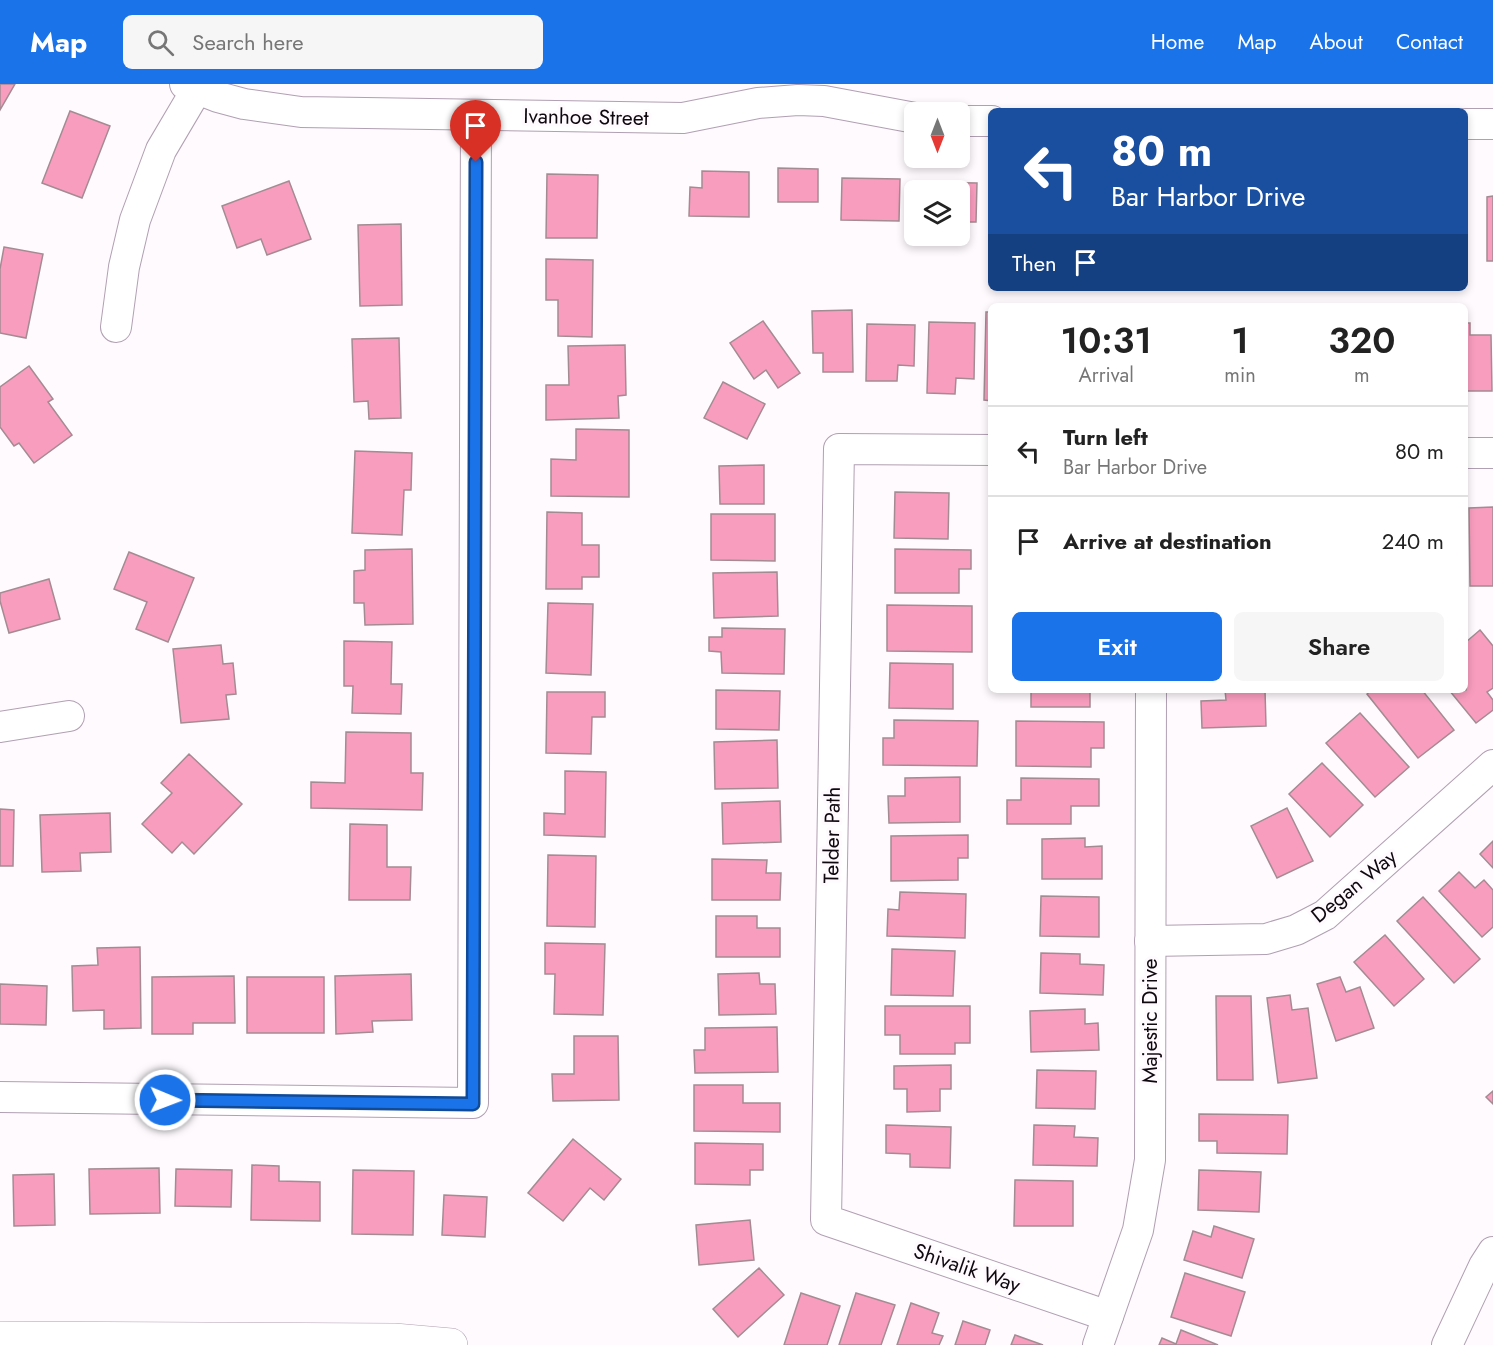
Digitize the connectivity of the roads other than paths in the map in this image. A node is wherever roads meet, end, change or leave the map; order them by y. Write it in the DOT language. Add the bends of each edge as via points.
graph roads {
  1 [pos="191,86"];
  2 [pos="476,115"];
  3 [pos="904,116"];
  4 [pos="970,121"];
  5 [pos="988,121"];
  6 [pos="1468,124"];
  7 [pos="1493,124"];
  8 [pos="116,327"];
  9 [pos="988,450"];
  10 [pos="1468,453"];
  11 [pos="1493,453"];
  12 [pos="1151,693"];
  13 [pos="69,716"];
  14 [pos="0,728"];
  15 [pos="1493,765"];
  16 [pos="1150,941"];
  17 [pos="0,1098"];
  18 [pos="826,1220"];
  19 [pos="1493,1252"];
  20 [pos="1108,1316"];
  21 [pos="0,1338"];
  22 [pos="205,1342"];
  23 [pos="451,1345"];
  24 [pos="1098,1345"];
  25 [pos="1447,1345"];
  1 -- 2 [label="street, Ivanhoe Street" via="244,105 301,112"];
  1 -- 8 [label="street" via="161,150 135,220"];
  2 -- 3 [label="street, Ivanhoe Street" via="683,118 758,103 798,100"];
  2 -- 17 [label="street" via="473,1104"];
  4 -- 5 [label="street"];
  6 -- 7 [label="street"];
  9 -- 18 [label="street, Telder Path" via="839,449"];
  10 -- 11 [label="street"];
  12 -- 16 [label="street, Majestic Drive"];
  13 -- 14 [label="street"];
  15 -- 16 [label="street, Degan Way" via="1325,915 1296,930 1266,939"];
  16 -- 20 [label="street, Majestic Drive" via="1150,1160 1138,1230"];
  18 -- 20 [label="street, Shivalik Way"];
  19 -- 25 [label="street"];
  20 -- 24 [label="street, Majestic Drive"];
  21 -- 22 [label="street"];
  22 -- 23 [label="street" via="394,1340"];
}
